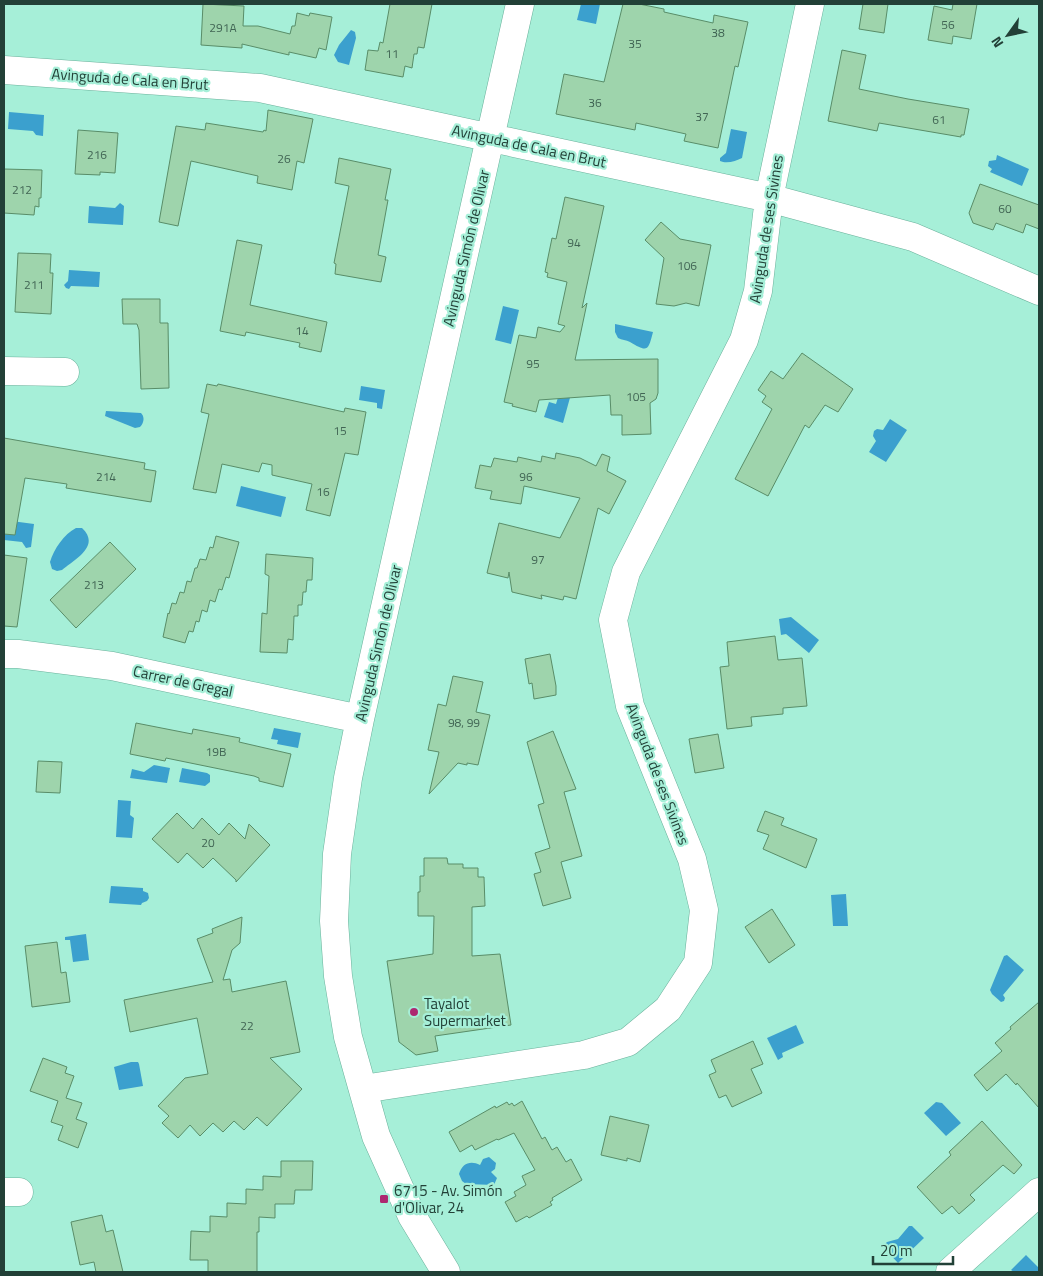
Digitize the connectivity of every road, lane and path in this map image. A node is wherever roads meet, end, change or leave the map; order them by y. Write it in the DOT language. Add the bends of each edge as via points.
graph roads {
  1 [pos="520,4"];
  2 [pos="810,4"];
  3 [pos="4,70"];
  4 [pos="491,138"];
  5 [pos="769,198"];
  6 [pos="1039,291"];
  7 [pos="4,371"];
  8 [pos="64,372"];
  9 [pos="4,654"];
  10 [pos="360,719"];
  11 [pos="362,1089"];
  12 [pos="1039,1192"];
  13 [pos="446,1272"];
  14 [pos="950,1272"];
  1 -- 4 [label="street, Avinguda Simón de Olivar"];
  2 -- 5 [label="street, Avinguda de ses Sivines"];
  3 -- 4 [label="street, Avinguda de Cala en Brut" via="260,88"];
  4 -- 5 [label="street, Avinguda de Cala en Brut"];
  4 -- 10 [label="street, Avinguda Simón de Olivar"];
  5 -- 6 [label="street, Avinguda de Cala en Brut" via="913,237"];
  5 -- 11 [label="street, Avinguda de ses Sivines" via="758,291 744,340 626,572 612,620 630,706 694,868 704,910 698,963 668,1009 628,1042 584,1055"];
  7 -- 8 [label="street"];
  9 -- 10 [label="street, Carrer de Gregal" via="112,666"];
  10 -- 11 [label="street, Avinguda Simón de Olivar" via="337,854 334,921 338,976 348,1037"];
  11 -- 13 [label="street, Avinguda Simón de Olivar" via="376,1136 412,1216"];
  12 -- 14 [label="street"];
}
